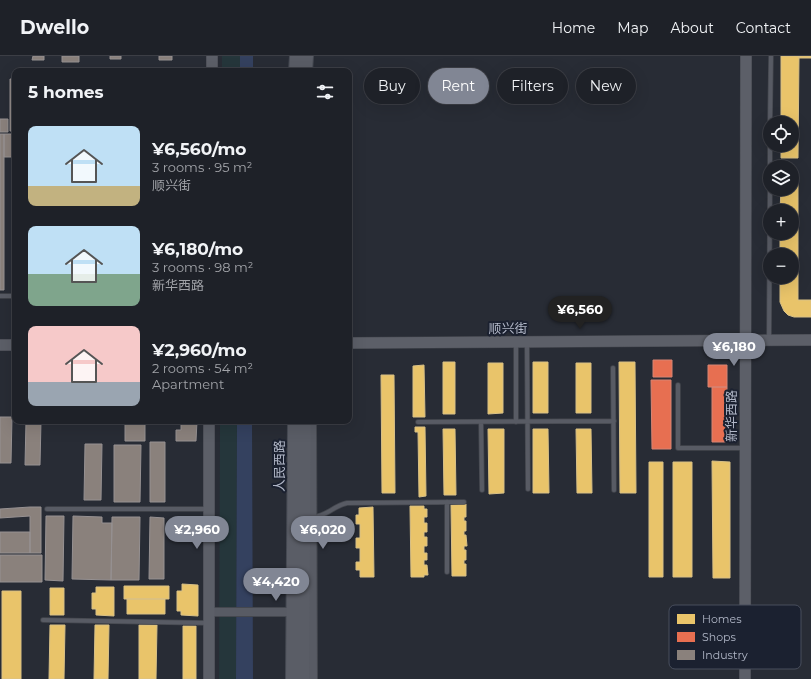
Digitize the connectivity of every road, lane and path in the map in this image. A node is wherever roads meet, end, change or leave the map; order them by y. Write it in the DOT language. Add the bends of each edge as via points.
graph roads {
  1 [pos="212,56"];
  2 [pos="296,56"];
  3 [pos="306,56"];
  4 [pos="746,56"];
  5 [pos="771,56"];
  6 [pos="212,68"];
  7 [pos="296,68"];
  8 [pos="306,68"];
  9 [pos="770,116"];
  10 [pos="770,196"];
  11 [pos="0,296"];
  12 [pos="12,296"];
  13 [pos="745,340"];
  14 [pos="769,340"];
  15 [pos="811,340"];
  16 [pos="521,342"];
  17 [pos="352,343"];
  18 [pos="0,345"];
  19 [pos="12,345"];
  20 [pos="613,368"];
  21 [pos="678,385"];
  22 [pos="614,421"];
  23 [pos="418,422"];
  24 [pos="481,422"];
  25 [pos="516,422"];
  26 [pos="527,422"];
  27 [pos="209,424"];
  28 [pos="294,424"];
  29 [pos="304,424"];
  30 [pos="312,424"];
  31 [pos="745,448"];
  32 [pos="528,489"];
  33 [pos="482,490"];
  34 [pos="614,490"];
  35 [pos="446,502"];
  36 [pos="464,502"];
  37 [pos="47,509"];
  38 [pos="209,509"];
  39 [pos="308,517"];
  40 [pos="447,572"];
  41 [pos="746,605"];
  42 [pos="292,612"];
  43 [pos="209,618"];
  44 [pos="43,620"];
  45 [pos="746,669"];
  46 [pos="209,679"];
  47 [pos="292,679"];
  48 [pos="303,679"];
  49 [pos="313,679"];
  50 [pos="746,679"];
  1 -- 6 [label="street"];
  2 -- 7 [label="main road"];
  3 -- 8 [label="main road"];
  4 -- 13 [label="street, 新华西路"];
  5 -- 9 [label="lane"];
  10 -- 14 [label="lane"];
  11 -- 12 [label="lane"];
  13 -- 14 [label="street, 顺兴街"];
  13 -- 16 [label="street, 顺兴街"];
  13 -- 31 [label="street, 新华西路"];
  14 -- 15 [label="street, 顺兴街"];
  16 -- 17 [label="street, 顺兴街"];
  16 -- 25 [label="lane"];
  16 -- 26 [label="lane"];
  18 -- 19 [label="street"];
  20 -- 22 [label="lane"];
  21 -- 31 [label="lane" via="678,448"];
  22 -- 26 [label="lane"];
  22 -- 34 [label="lane"];
  23 -- 24 [label="lane"];
  24 -- 25 [label="lane"];
  24 -- 33 [label="lane"];
  25 -- 26 [label="lane"];
  26 -- 32 [label="lane"];
  27 -- 38 [label="street"];
  28 -- 42 [label="main road, 人民西路"];
  29 -- 39 [label="main road, 人民西路"];
  30 -- 39 [label="street"];
  31 -- 41 [label="street, 新华西路"];
  35 -- 36 [label="lane"];
  35 -- 39 [label="lane" via="346,503 334,507 325,514"];
  35 -- 40 [label="lane"];
  37 -- 38 [label="lane"];
  38 -- 43 [label="street"];
  39 -- 48 [label="main road, 人民西路"];
  39 -- 49 [label="street"];
  42 -- 43 [label="street" via="232,612"];
  42 -- 47 [label="main road, 人民西路"];
  43 -- 44 [label="lane"];
  43 -- 46 [label="street"];
  45 -- 50 [label="street, 新华西路"];
}
